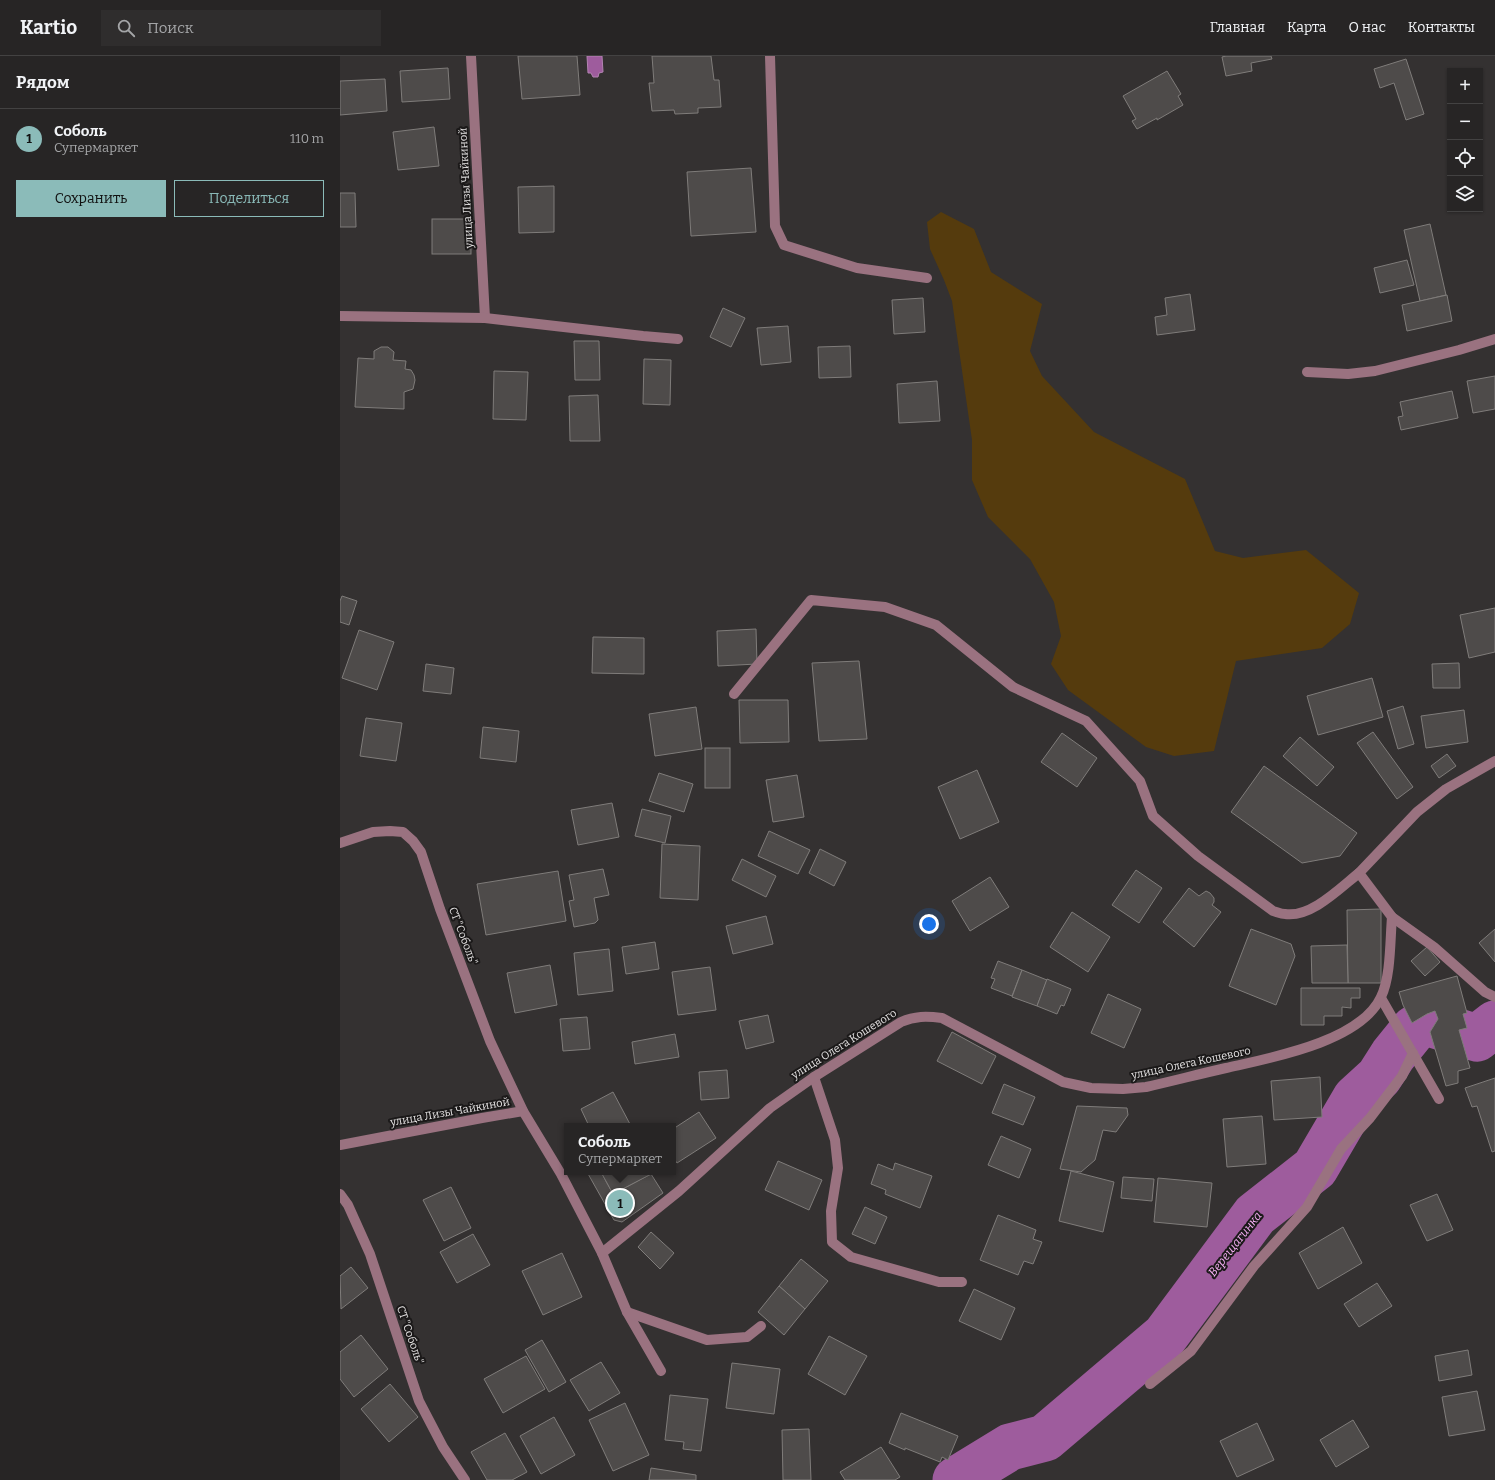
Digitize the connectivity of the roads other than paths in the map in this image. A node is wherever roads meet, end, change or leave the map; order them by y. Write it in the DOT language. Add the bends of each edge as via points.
graph roads {
  1 [pos="471,56"];
  2 [pos="770,56"];
  3 [pos="927,278"];
  4 [pos="340,316"];
  5 [pos="485,318"];
  6 [pos="678,339"];
  7 [pos="1495,339"];
  8 [pos="1306,372"];
  9 [pos="734,694"];
  10 [pos="1495,761"];
  11 [pos="340,843"];
  12 [pos="1359,873"];
  13 [pos="1392,917"];
  14 [pos="1495,997"];
  15 [pos="1381,998"];
  16 [pos="1413,1053"];
  17 [pos="814,1076"];
  18 [pos="1439,1099"];
  19 [pos="523,1111"];
  20 [pos="340,1145"];
  21 [pos="340,1194"];
  22 [pos="602,1253"];
  23 [pos="962,1282"];
  24 [pos="627,1312"];
  25 [pos="761,1326"];
  26 [pos="661,1371"];
  27 [pos="1150,1384"];
  28 [pos="465,1480"];
  1 -- 5 [label="street, улица Лизы Чайкиной"];
  2 -- 3 [label="street" via="775,226 784,245 858,268"];
  4 -- 5 [label="street"];
  5 -- 6 [label="street"];
  7 -- 8 [label="street" via="1375,371 1348,374"];
  9 -- 12 [label="street" via="811,600 885,607 936,625 1013,687 1086,721 1140,781 1153,816 1198,856 1273,911 1286,914 1305,912"];
  10 -- 12 [label="street" via="1446,789 1417,812"];
  11 -- 19 [label="street, СТ \"Соболь\"" via="373,832 403,832 421,852 490,1041"];
  12 -- 13 [label="street"];
  13 -- 14 [label="street" via="1434,947 1485,992"];
  13 -- 15 [label="street, улица Олега Кошевого" via="1387,979"];
  15 -- 16 [label="street"];
  15 -- 17 [label="street, улица Олега Кошевого" via="1371,1012 1358,1023 1336,1036 1289,1054 1146,1087 1091,1088 1063,1082 942,1018 925,1016 912,1017 900,1022"];
  16 -- 18 [label="street"];
  16 -- 27 [label="street" via="1402,1076 1370,1118 1341,1149 1307,1206 1254,1266 1191,1351"];
  17 -- 22 [label="street, улица Олега Кошевого" via="770,1108 679,1191"];
  17 -- 23 [label="street" via="835,1140 838,1168 831,1211 832,1242 851,1257 939,1282"];
  19 -- 20 [label="street, улица Лизы Чайкиной"];
  19 -- 22 [label="street, улица Лизы Чайкиной" via="561,1174"];
  21 -- 28 [label="street, СТ \"Соболь\"" via="348,1205 370,1254 419,1401 443,1447"];
  22 -- 24 [label="street, улица Лизы Чайкиной"];
  24 -- 25 [label="street" via="707,1340 746,1337"];
  24 -- 26 [label="street, улица Лизы Чайкиной"];
}
